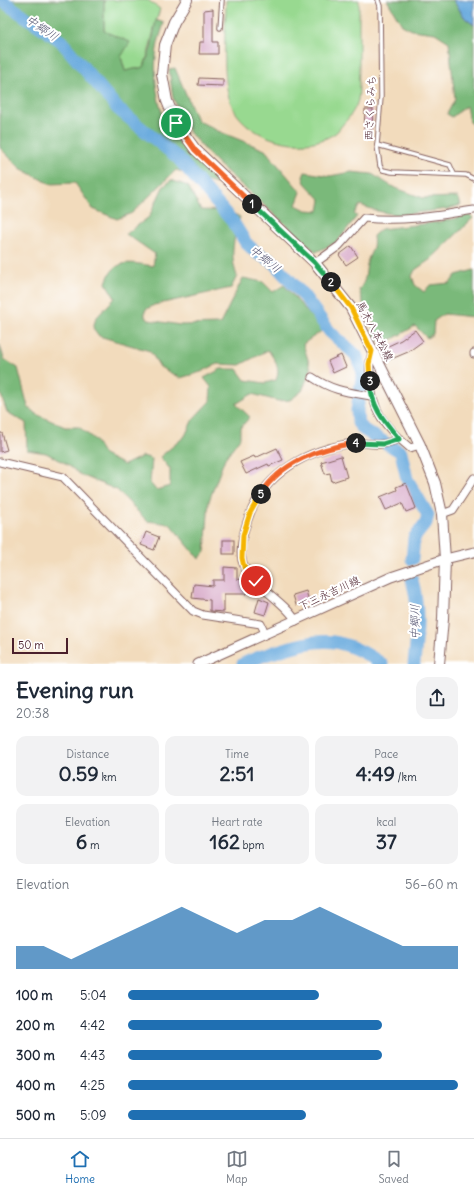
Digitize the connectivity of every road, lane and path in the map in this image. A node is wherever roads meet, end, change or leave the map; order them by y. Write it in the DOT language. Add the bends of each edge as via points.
graph roads {
  1 [pos="188,0"];
  2 [pos="222,0"];
  3 [pos="378,0"];
  4 [pos="220,28"];
  5 [pos="377,145"];
  6 [pos="454,174"];
  7 [pos="474,179"];
  8 [pos="474,210"];
  9 [pos="315,263"];
  10 [pos="372,351"];
  11 [pos="312,377"];
  12 [pos="364,395"];
  13 [pos="395,440"];
  14 [pos="420,445"];
  15 [pos="0,462"];
  16 [pos="473,483"];
  17 [pos="442,514"];
  18 [pos="474,552"];
  19 [pos="445,559"];
  20 [pos="296,621"];
  21 [pos="265,633"];
  22 [pos="198,664"];
  23 [pos="439,664"];
  1 -- 9 [label="main road, 馬木八本松線" via="174,22 164,52 162,74 167,101 176,123 195,150"];
  2 -- 4 [label="lane"];
  3 -- 5 [label="lane, 西さくらみち" via="381,97"];
  5 -- 6 [label="lane" via="450,165"];
  5 -- 6 [label="lane, 西さくらみち" via="383,170"];
  6 -- 7 [label="lane, 西さくらみち"];
  8 -- 9 [label="street" via="416,219 364,218 339,246"];
  9 -- 10 [label="main road, 馬木八本松線" via="351,308"];
  10 -- 12 [label="street"];
  10 -- 14 [label="main road, 馬木八本松線"];
  11 -- 12 [label="street" via="336,390"];
  12 -- 13 [label="street"];
  13 -- 14 [label="street" via="410,448"];
  13 -- 20 [label="street" via="383,444 355,443 303,458 288,466 266,486 250,513 243,535 244,567"];
  14 -- 17 [label="main road, 馬木八本松線" via="435,483"];
  15 -- 21 [label="street" via="63,477 193,611 203,615 261,624"];
  16 -- 17 [label="street" via="453,510"];
  17 -- 19 [label="main road, 馬木八本松線"];
  18 -- 19 [label="main road, 下三永吉川線"];
  19 -- 20 [label="main road, 下三永吉川線" via="391,577"];
  19 -- 23 [label="main road, 馬木八本松線"];
  20 -- 21 [label="main road, 下三永吉川線"];
  21 -- 22 [label="main road, 下三永吉川線"];
}
